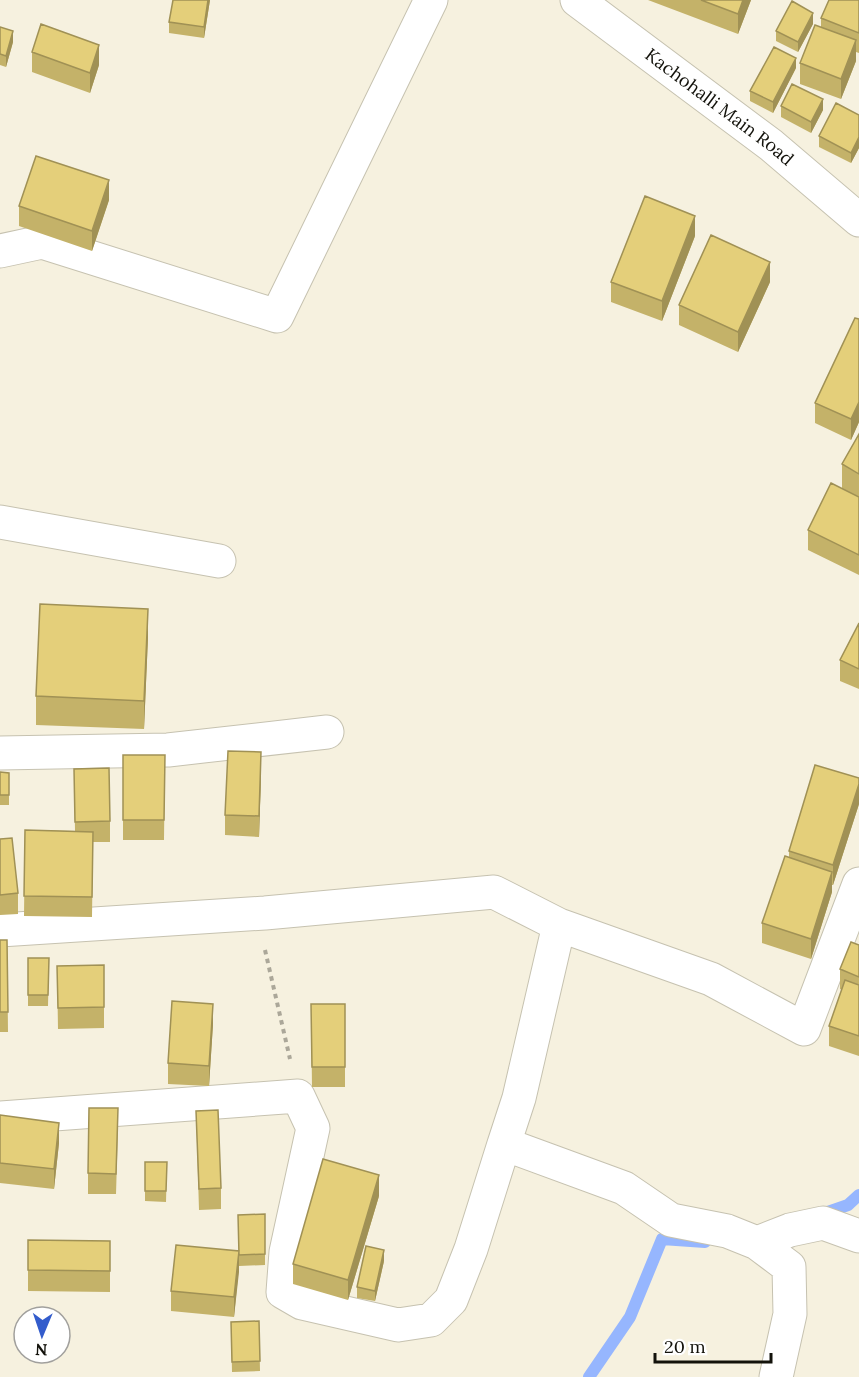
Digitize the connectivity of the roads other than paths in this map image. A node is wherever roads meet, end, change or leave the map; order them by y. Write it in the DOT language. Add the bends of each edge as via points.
graph roads {
  1 [pos="431,0"];
  2 [pos="577,0"];
  3 [pos="859,220"];
  4 [pos="0,251"];
  5 [pos="0,522"];
  6 [pos="219,561"];
  7 [pos="327,732"];
  8 [pos="0,753"];
  9 [pos="859,884"];
  10 [pos="559,926"];
  11 [pos="0,930"];
  12 [pos="0,1118"];
  13 [pos="504,1144"];
  14 [pos="859,1236"];
  15 [pos="757,1243"];
  16 [pos="776,1377"];
  1 -- 4 [label="street" via="277,316 42,242"];
  2 -- 3 [label="street, Kachohalli Main Road" via="771,145"];
  5 -- 6 [label="street"];
  7 -- 8 [label="street" via="168,750"];
  9 -- 10 [label="street" via="804,1029 711,979"];
  10 -- 11 [label="street" via="494,892 264,913"];
  10 -- 13 [label="street" via="519,1098"];
  12 -- 13 [label="street" via="298,1096 313,1128 286,1252 283,1292 302,1303 398,1324 430,1320 451,1300"];
  13 -- 15 [label="street" via="624,1188 671,1220 727,1231"];
  14 -- 15 [label="street" via="823,1223"];
  15 -- 16 [label="street" via="789,1267 790,1314"];
}
